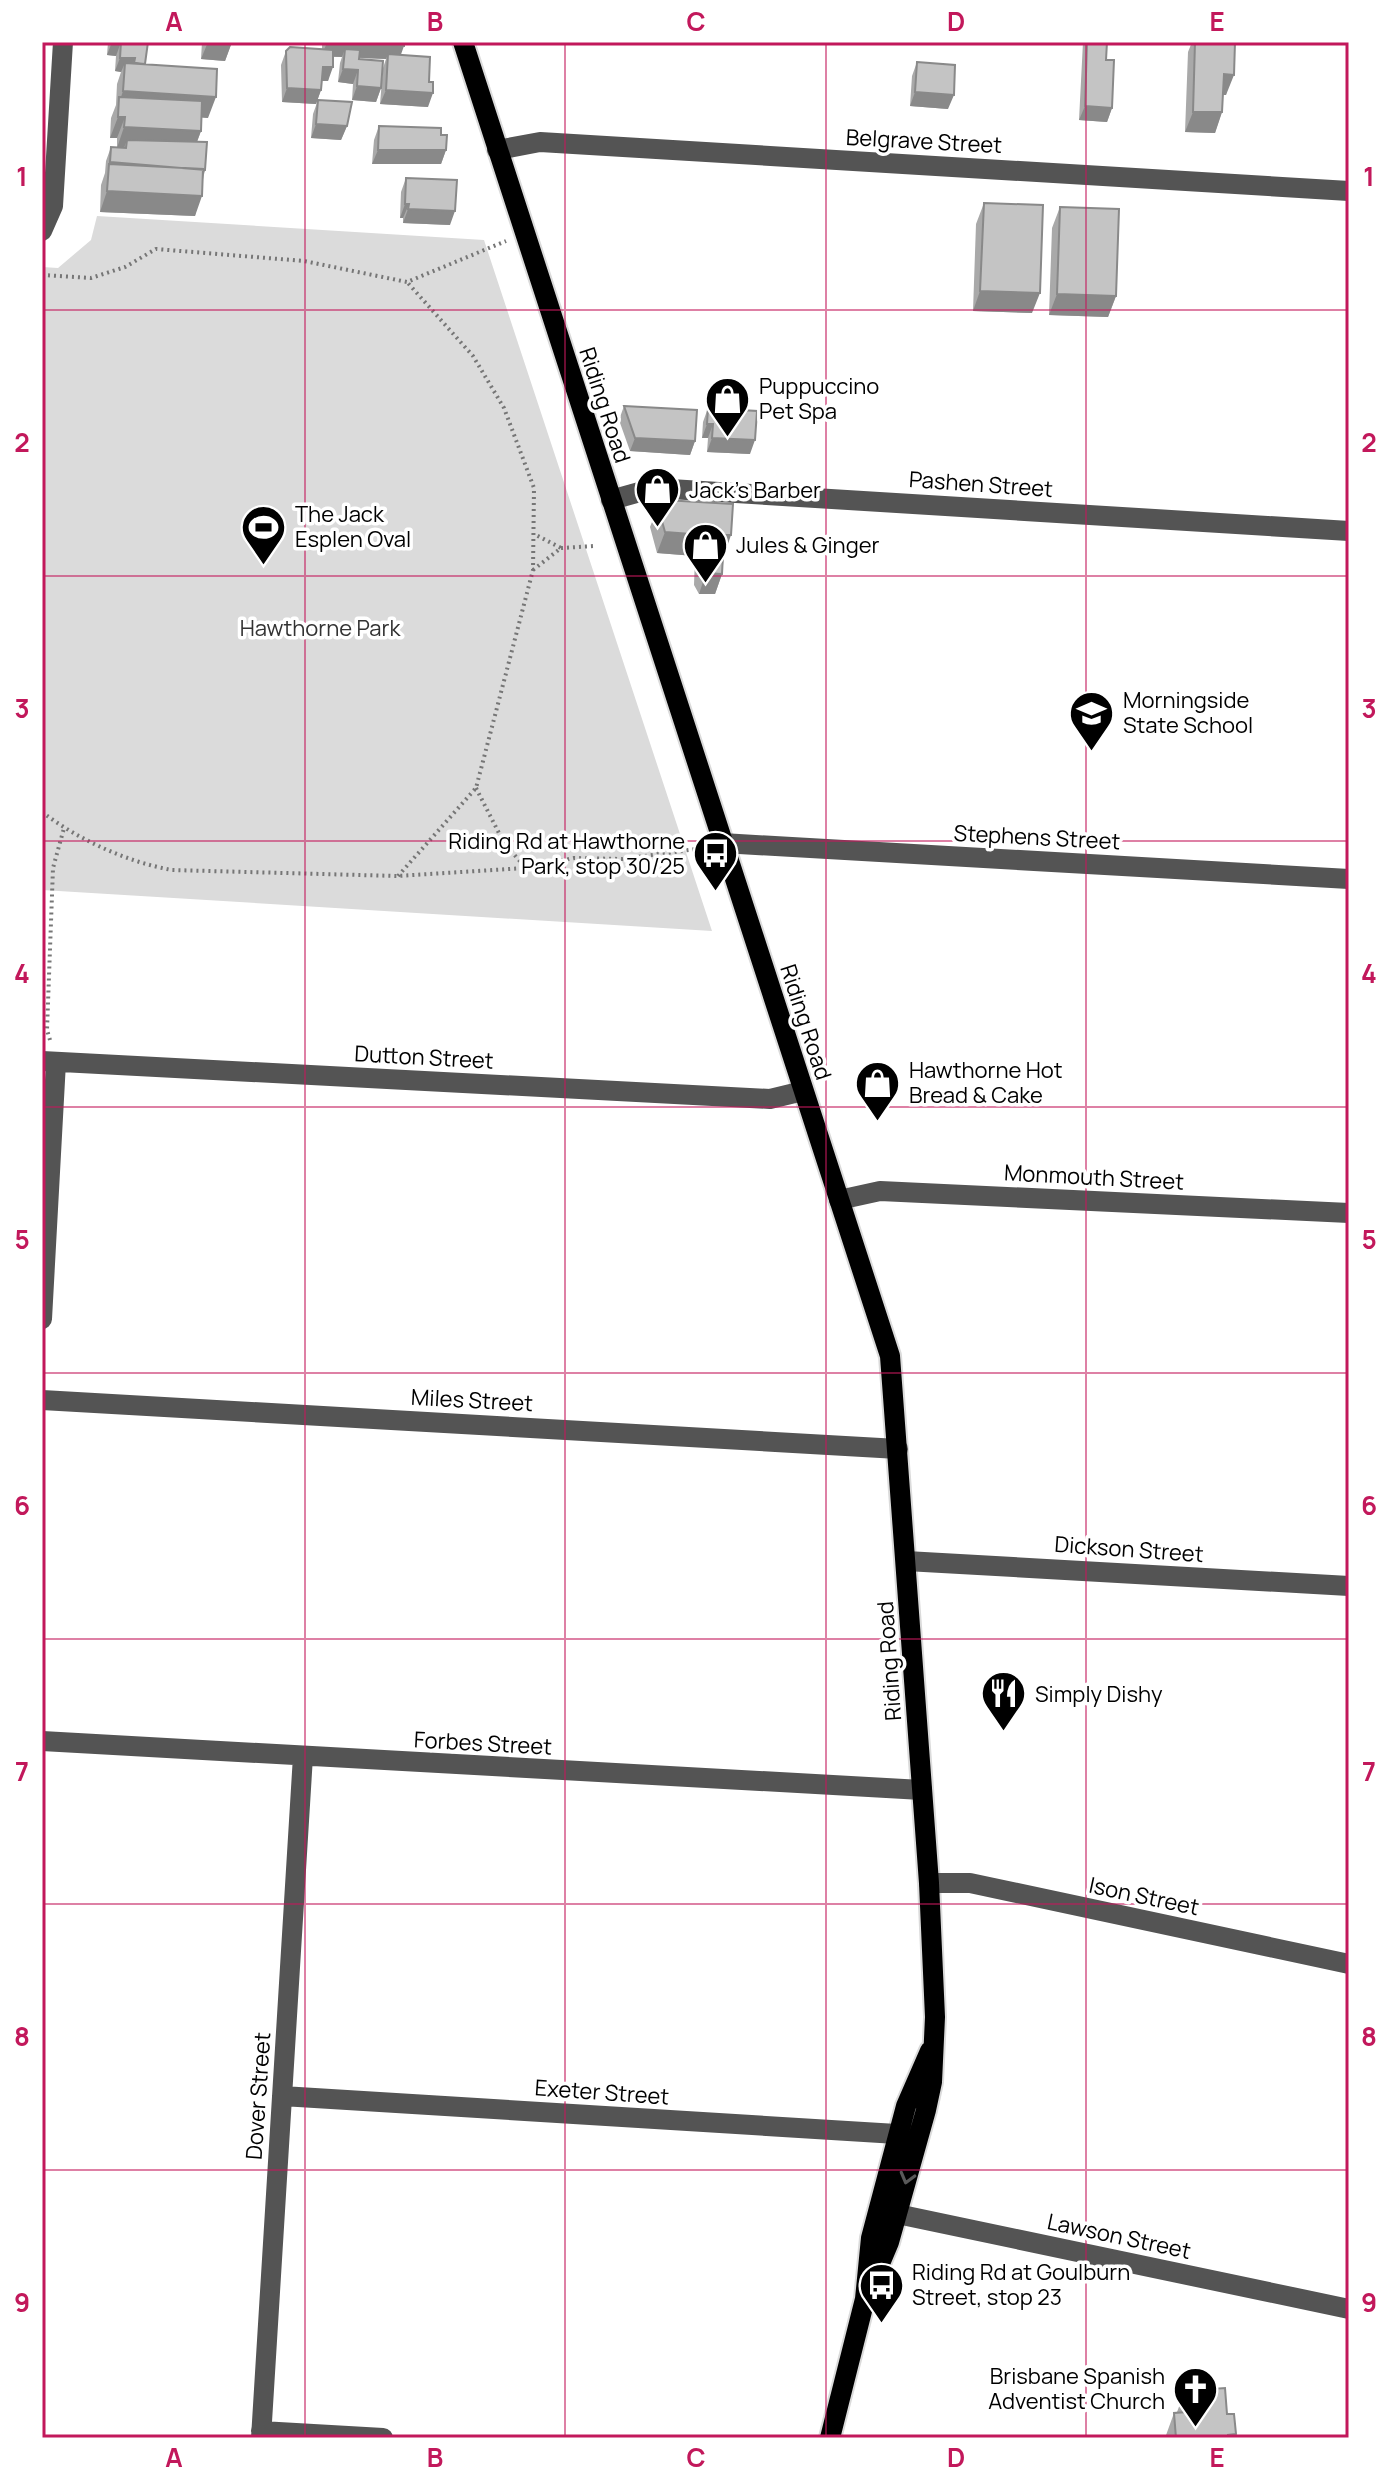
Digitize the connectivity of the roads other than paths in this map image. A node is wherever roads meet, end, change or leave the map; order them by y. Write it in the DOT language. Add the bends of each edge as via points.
graph roads {
  1 [pos="63,42"];
  2 [pos="463,42"];
  3 [pos="497,150"];
  4 [pos="1349,191"];
  5 [pos="42,231"];
  6 [pos="611,500"];
  7 [pos="1349,531"];
  8 [pos="722,843"];
  9 [pos="1349,879"];
  10 [pos="49,1061"];
  11 [pos="803,1091"];
  12 [pos="839,1200"];
  13 [pos="1349,1213"];
  14 [pos="42,1319"];
  15 [pos="42,1400"];
  16 [pos="898,1449"];
  17 [pos="906,1561"];
  18 [pos="1349,1586"];
  19 [pos="42,1741"];
  20 [pos="303,1756"];
  21 [pos="922,1790"];
  22 [pos="929,1883"];
  23 [pos="1349,1964"];
  24 [pos="282,2096"];
  25 [pos="909,2135"];
  26 [pos="888,2212"];
  27 [pos="1349,2309"];
  28 [pos="261,2434"];
  29 [pos="383,2438"];
  30 [pos="830,2438"];
  1 -- 5 [label="street" via="53,206"];
  2 -- 3 [label="main road, Riding Road"];
  3 -- 4 [label="street, Belgrave Street" via="540,142"];
  3 -- 6 [label="main road, Riding Road"];
  6 -- 7 [label="street, Pashen Street" via="654,488"];
  6 -- 8 [label="main road, Riding Road"];
  8 -- 9 [label="street, Stephens Street"];
  8 -- 11 [label="main road, Riding Road"];
  10 -- 11 [label="street, Dutton Street" via="770,1099"];
  10 -- 14 [label="street"];
  11 -- 12 [label="main road, Riding Road"];
  12 -- 13 [label="street, Monmouth Street" via="880,1191"];
  12 -- 16 [label="main road, Riding Road" via="890,1356"];
  15 -- 16 [label="street, Miles Street"];
  16 -- 17 [label="main road, Riding Road"];
  17 -- 18 [label="street, Dickson Street"];
  17 -- 21 [label="main road, Riding Road"];
  19 -- 20 [label="street, Forbes Street"];
  20 -- 21 [label="street, Forbes Street"];
  20 -- 24 [label="street, Dover Street"];
  21 -- 22 [label="main road, Riding Road"];
  22 -- 23 [label="street, Ison Street" via="970,1883"];
  22 -- 25 [label="main road, Riding Road" via="932,2082"];
  24 -- 25 [label="street, Exeter Street"];
  24 -- 28 [label="street, Dover Street"];
  25 -- 26 [label="main road, Riding Road"];
  26 -- 27 [label="street, Lawson Street"];
  26 -- 30 [label="main road, Riding Road" via="877,2277 865,2299"];
  28 -- 29 [label="street"];
}
